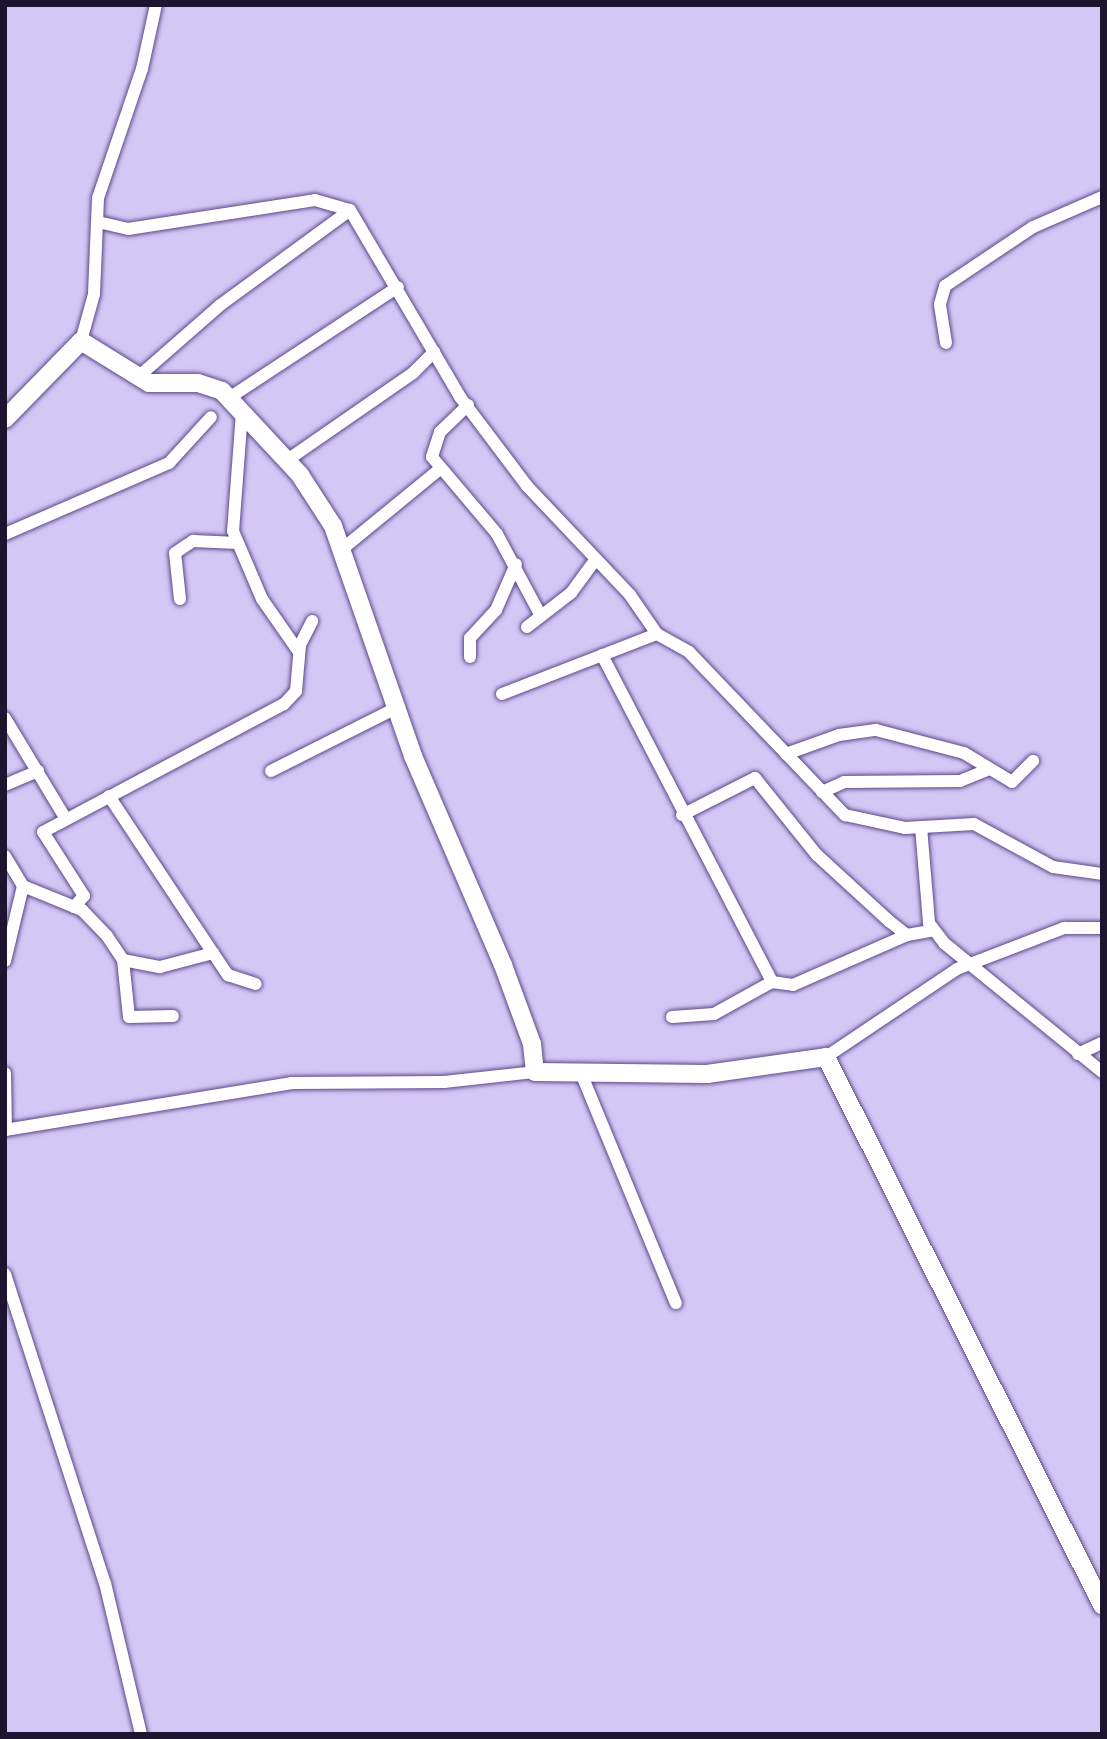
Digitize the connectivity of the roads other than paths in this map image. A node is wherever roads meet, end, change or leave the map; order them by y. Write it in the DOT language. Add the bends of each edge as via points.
graph roads {
  1 [pos="156,5"];
  2 [pos="1102,197"];
  3 [pos="350,211"];
  4 [pos="98,222"];
  5 [pos="398,287"];
  6 [pos="81,341"];
  7 [pos="946,343"];
  8 [pos="434,352"];
  9 [pos="138,377"];
  10 [pos="229,398"];
  11 [pos="468,405"];
  12 [pos="242,412"];
  13 [pos="211,417"];
  14 [pos="5,419"];
  15 [pos="286,461"];
  16 [pos="440,469"];
  17 [pos="5,534"];
  18 [pos="238,543"];
  19 [pos="341,550"];
  20 [pos="596,559"];
  21 [pos="516,564"];
  22 [pos="180,599"];
  23 [pos="541,616"];
  24 [pos="312,621"];
  25 [pos="527,627"];
  26 [pos="657,634"];
  27 [pos="299,652"];
  28 [pos="601,654"];
  29 [pos="470,657"];
  30 [pos="502,694"];
  31 [pos="396,708"];
  32 [pos="5,718"];
  33 [pos="786,754"];
  34 [pos="1033,761"];
  35 [pos="990,769"];
  36 [pos="38,771"];
  37 [pos="271,771"];
  38 [pos="5,785"];
  39 [pos="822,792"];
  40 [pos="109,796"];
  41 [pos="682,814"];
  42 [pos="66,819"];
  43 [pos="921,827"];
  44 [pos="5,856"];
  45 [pos="1102,874"];
  46 [pos="23,886"];
  47 [pos="74,907"];
  48 [pos="1102,928"];
  49 [pos="934,930"];
  50 [pos="907,935"];
  51 [pos="213,953"];
  52 [pos="123,960"];
  53 [pos="5,961"];
  54 [pos="970,964"];
  55 [pos="772,982"];
  56 [pos="256,984"];
  57 [pos="173,1016"];
  58 [pos="672,1017"];
  59 [pos="1102,1043"];
  60 [pos="1078,1054"];
  61 [pos="827,1058"];
  62 [pos="535,1072"];
  63 [pos="1102,1072"];
  64 [pos="5,1073"];
  65 [pos="581,1073"];
  66 [pos="6,1130"];
  67 [pos="5,1274"];
  68 [pos="676,1303"];
  69 [pos="1102,1605"];
  70 [pos="141,1734"];
  1 -- 4 [label="street" via="142,69 98,198"];
  2 -- 7 [label="street" via="1033,227 945,286 940,304"];
  3 -- 4 [label="street" via="315,200 128,229"];
  3 -- 5 [label="street"];
  3 -- 9 [label="street" via="219,306"];
  4 -- 6 [label="street" via="94,294"];
  5 -- 8 [label="street"];
  5 -- 10 [label="street"];
  6 -- 9 [label="street"];
  6 -- 14 [label="street"];
  8 -- 11 [label="street"];
  8 -- 15 [label="street" via="413,373"];
  9 -- 10 [label="street" via="174,387 198,383"];
  10 -- 12 [label="street"];
  11 -- 16 [label="street" via="431,447"];
  11 -- 20 [label="street" via="527,486"];
  12 -- 15 [label="street"];
  12 -- 18 [label="street" via="232,501"];
  13 -- 17 [label="street" via="169,463"];
  15 -- 19 [label="street" via="333,526"];
  16 -- 19 [label="street"];
  16 -- 21 [label="street"];
  18 -- 22 [label="street" via="193,541 175,552"];
  18 -- 27 [label="street" via="262,599"];
  19 -- 31 [label="street"];
  20 -- 23 [label="street" via="571,593"];
  20 -- 26 [label="street"];
  21 -- 23 [label="street"];
  21 -- 29 [label="street" via="496,610 470,638"];
  23 -- 25 [label="street"];
  24 -- 27 [label="street"];
  26 -- 28 [label="street"];
  26 -- 33 [label="street" via="689,652"];
  27 -- 40 [label="street" via="296,691 284,704"];
  28 -- 30 [label="street"];
  28 -- 41 [label="street"];
  31 -- 37 [label="street"];
  31 -- 62 [label="street" via="503,965 532,1044"];
  32 -- 36 [label="street"];
  33 -- 35 [label="street" via="839,735 876,730 929,740"];
  33 -- 39 [label="street"];
  34 -- 35 [label="street" via="1012,782"];
  35 -- 39 [label="street" via="960,781 844,782"];
  36 -- 38 [label="street"];
  36 -- 42 [label="street"];
  39 -- 43 [label="street" via="845,815 869,824"];
  40 -- 42 [label="street"];
  40 -- 51 [label="street"];
  41 -- 50 [label="street" via="755,778 817,855"];
  41 -- 55 [label="street"];
  42 -- 47 [label="street" via="43,832 84,896"];
  43 -- 45 [label="street" via="974,824 1053,867"];
  43 -- 49 [label="street" via="918,853"];
  44 -- 46 [label="street"];
  46 -- 47 [label="street"];
  46 -- 53 [label="street"];
  47 -- 52 [label="street"];
  48 -- 54 [label="street" via="1064,928"];
  49 -- 50 [label="street"];
  49 -- 54 [label="street"];
  50 -- 55 [label="street" via="793,985"];
  51 -- 52 [label="street" via="160,967"];
  51 -- 56 [label="street" via="228,975"];
  52 -- 57 [label="street" via="129,1017"];
  54 -- 60 [label="street"];
  54 -- 61 [label="street"];
  55 -- 58 [label="street" via="714,1014"];
  59 -- 60 [label="street"];
  60 -- 63 [label="street"];
  61 -- 65 [label="street" via="707,1074"];
  61 -- 69 [label="street"];
  62 -- 65 [label="street"];
  62 -- 66 [label="street" via="444,1082 292,1083"];
  64 -- 66 [label="street"];
  65 -- 68 [label="street"];
  67 -- 70 [label="street" via="102,1570"];
}
